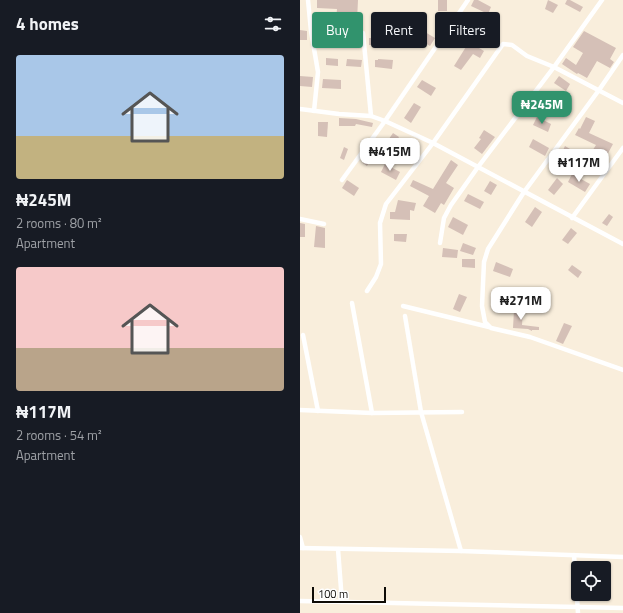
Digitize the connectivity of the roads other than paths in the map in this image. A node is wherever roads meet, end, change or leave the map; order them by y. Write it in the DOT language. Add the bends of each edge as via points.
graph roads {
  1 [pos="308,0"];
  2 [pos="468,0"];
  3 [pos="602,0"];
  4 [pos="363,33"];
  5 [pos="623,55"];
  6 [pos="554,67"];
  7 [pos="599,90"];
  8 [pos="623,103"];
  9 [pos="300,110"];
  10 [pos="314,111"];
  11 [pos="371,116"];
  12 [pos="385,121"];
  13 [pos="432,143"];
  14 [pos="623,148"];
  15 [pos="478,167"];
  16 [pos="342,180"];
  17 [pos="524,192"];
  18 [pos="572,218"];
  19 [pos="300,219"];
  20 [pos="324,224"];
  21 [pos="622,242"];
  22 [pos="440,243"];
  23 [pos="367,291"];
  24 [pos="352,303"];
  25 [pos="403,306"];
  26 [pos="405,316"];
  27 [pos="491,328"];
  28 [pos="303,335"];
  29 [pos="623,370"];
  30 [pos="300,410"];
  31 [pos="318,411"];
  32 [pos="421,412"];
  33 [pos="462,412"];
  34 [pos="372,413"];
  35 [pos="300,536"];
  36 [pos="302,548"];
  37 [pos="338,549"];
  38 [pos="461,550"];
  39 [pos="574,555"];
  40 [pos="623,557"];
  41 [pos="300,601"];
  42 [pos="342,602"];
  43 [pos="623,608"];
  44 [pos="578,610"];
  1 -- 10 [label="street" via="318,72"];
  2 -- 12 [label="street"];
  3 -- 6 [label="street"];
  4 -- 11 [label="street"];
  5 -- 7 [label="street"];
  6 -- 7 [label="street"];
  6 -- 13 [label="street" via="527,56 512,45 503,44"];
  6 -- 15 [label="street"];
  7 -- 8 [label="street"];
  7 -- 17 [label="street"];
  9 -- 10 [label="street"];
  10 -- 11 [label="street"];
  11 -- 12 [label="street"];
  12 -- 13 [label="street"];
  12 -- 16 [label="street"];
  13 -- 15 [label="street"];
  13 -- 23 [label="street" via="386,204 380,224 381,264"];
  14 -- 18 [label="street"];
  15 -- 17 [label="street"];
  15 -- 22 [label="street" via="444,218"];
  17 -- 18 [label="street"];
  17 -- 27 [label="street" via="488,249 484,262 482,306 486,322"];
  18 -- 21 [label="street"];
  19 -- 20 [label="street"];
  24 -- 34 [label="street"];
  25 -- 27 [label="street"];
  26 -- 32 [label="street"];
  27 -- 29 [label="street" via="530,337"];
  28 -- 31 [label="street"];
  30 -- 31 [label="street"];
  31 -- 34 [label="street"];
  32 -- 33 [label="street"];
  32 -- 34 [label="street"];
  32 -- 38 [label="street"];
  35 -- 36 [label="street"];
  36 -- 37 [label="street"];
  37 -- 38 [label="street"];
  37 -- 42 [label="street"];
  38 -- 39 [label="street"];
  39 -- 40 [label="street"];
  39 -- 44 [label="street"];
  41 -- 42 [label="street"];
  42 -- 44 [label="street"];
  43 -- 44 [label="street"];
}
